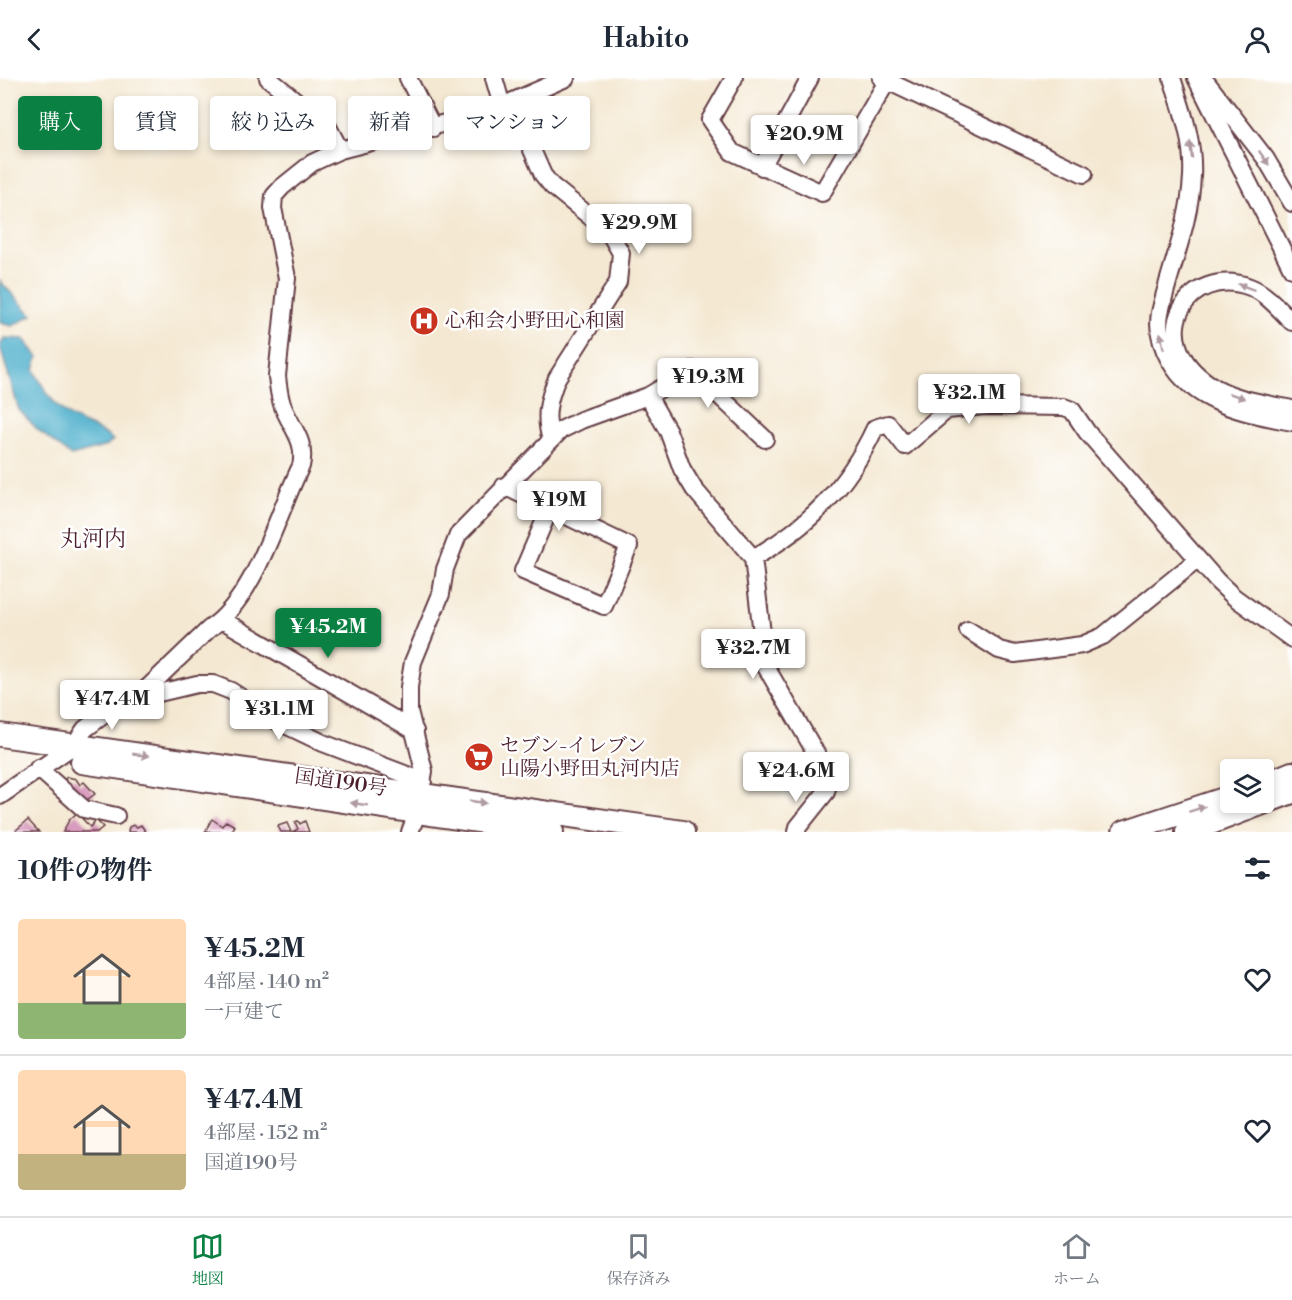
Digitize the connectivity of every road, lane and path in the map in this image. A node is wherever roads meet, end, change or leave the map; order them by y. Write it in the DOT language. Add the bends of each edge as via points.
graph roads {
  1 [pos="268,78"];
  2 [pos="494,78"];
  3 [pos="566,78"];
  4 [pos="734,78"];
  5 [pos="810,78"];
  6 [pos="1172,78"];
  7 [pos="1196,78"];
  8 [pos="1203,78"];
  9 [pos="886,79"];
  10 [pos="414,80"];
  11 [pos="502,96"];
  12 [pos="524,96"];
  13 [pos="444,124"];
  14 [pos="433,128"];
  15 [pos="340,150"];
  16 [pos="530,150"];
  17 [pos="762,166"];
  18 [pos="1084,174"];
  19 [pos="1292,202"];
  20 [pos="1292,269"];
  21 [pos="1292,322"];
  22 [pos="648,396"];
  23 [pos="1292,409"];
  24 [pos="1292,422"];
  25 [pos="765,439"];
  26 [pos="551,440"];
  27 [pos="504,486"];
  28 [pos="550,508"];
  29 [pos="753,558"];
  30 [pos="1197,560"];
  31 [pos="222,620"];
  32 [pos="968,630"];
  33 [pos="1292,639"];
  34 [pos="138,697"];
  35 [pos="415,731"];
  36 [pos="0,735"];
  37 [pos="73,746"];
  38 [pos="0,751"];
  39 [pos="45,763"];
  40 [pos="1292,773"];
  41 [pos="1274,780"];
  42 [pos="1292,792"];
  43 [pos="0,796"];
  44 [pos="1220,801"];
  45 [pos="417,805"];
  46 [pos="116,816"];
  47 [pos="1152,828"];
  48 [pos="552,832"];
  49 [pos="683,832"];
  50 [pos="797,832"];
  51 [pos="1124,832"];
  52 [pos="1187,832"];
  1 -- 15 [label="street" via="328,127"];
  2 -- 11 [label="street"];
  3 -- 12 [label="street"];
  4 -- 17 [label="street" via="710,120 732,152"];
  5 -- 17 [label="street"];
  24 -- 6 [label="street, one-way" via="1246,413 1201,394 1183,380 1164,352 1160,315 1186,224 1192,175 1189,134"];
  7 -- 20 [label="street"];
  8 -- 19 [label="street, one-way" via="1266,159"];
  9 -- 17 [label="street" via="822,193"];
  9 -- 18 [label="street"];
  10 -- 14 [label="street"];
  13 -- 14 [label="street"];
  14 -- 15 [label="street"];
  15 -- 31 [label="street" via="300,171 274,196 287,278 277,376 282,406 300,438 304,454 255,572"];
  16 -- 26 [label="street" via="552,186 609,232 621,253 618,282 550,394 546,424"];
  21 -- 23 [label="street, one-way" via="1251,287 1219,283 1190,299 1178,313 1173,329 1185,361 1210,385 1238,397"];
  22 -- 25 [label="street" via="692,370"];
  22 -- 26 [label="street" via="581,420"];
  22 -- 29 [label="street" via="694,489"];
  26 -- 27 [label="street"];
  27 -- 28 [label="street"];
  27 -- 35 [label="street" via="458,535 445,569 441,594 413,662 408,687"];
  28 -- 28 [label="street" via="522,571 604,606 629,546"];
  29 -- 30 [label="street" via="805,525 824,507 861,460 875,428 888,424 905,446 947,410 1027,406 1072,410"];
  29 -- 50 [label="street" via="766,667 820,760 828,781 826,792"];
  30 -- 32 [label="street" via="1103,636 1082,645 1015,654 999,650"];
  30 -- 33 [label="street" via="1234,597"];
  31 -- 34 [label="street"];
  31 -- 35 [label="street"];
  34 -- 37 [label="street" via="121,702 85,729"];
  34 -- 45 [label="street" via="213,684 323,743"];
  35 -- 45 [label="street" via="422,758"];
  36 -- 37 [label="highway, 国道190号"];
  37 -- 39 [label="street"];
  37 -- 45 [label="highway, 国道190号, one-way"];
  38 -- 39 [label="highway, 国道190号"];
  39 -- 43 [label="street"];
  45 -- 39 [label="highway, 国道190号, one-way"];
  39 -- 46 [label="street" via="84,809"];
  40 -- 41 [label="highway"];
  42 -- 52 [label="highway"];
  47 -- 44 [label="highway, one-way"];
  45 -- 48 [label="highway, 国道190号"];
  45 -- 49 [label="highway, 国道190号, one-way"];
  47 -- 51 [label="highway"];
}
